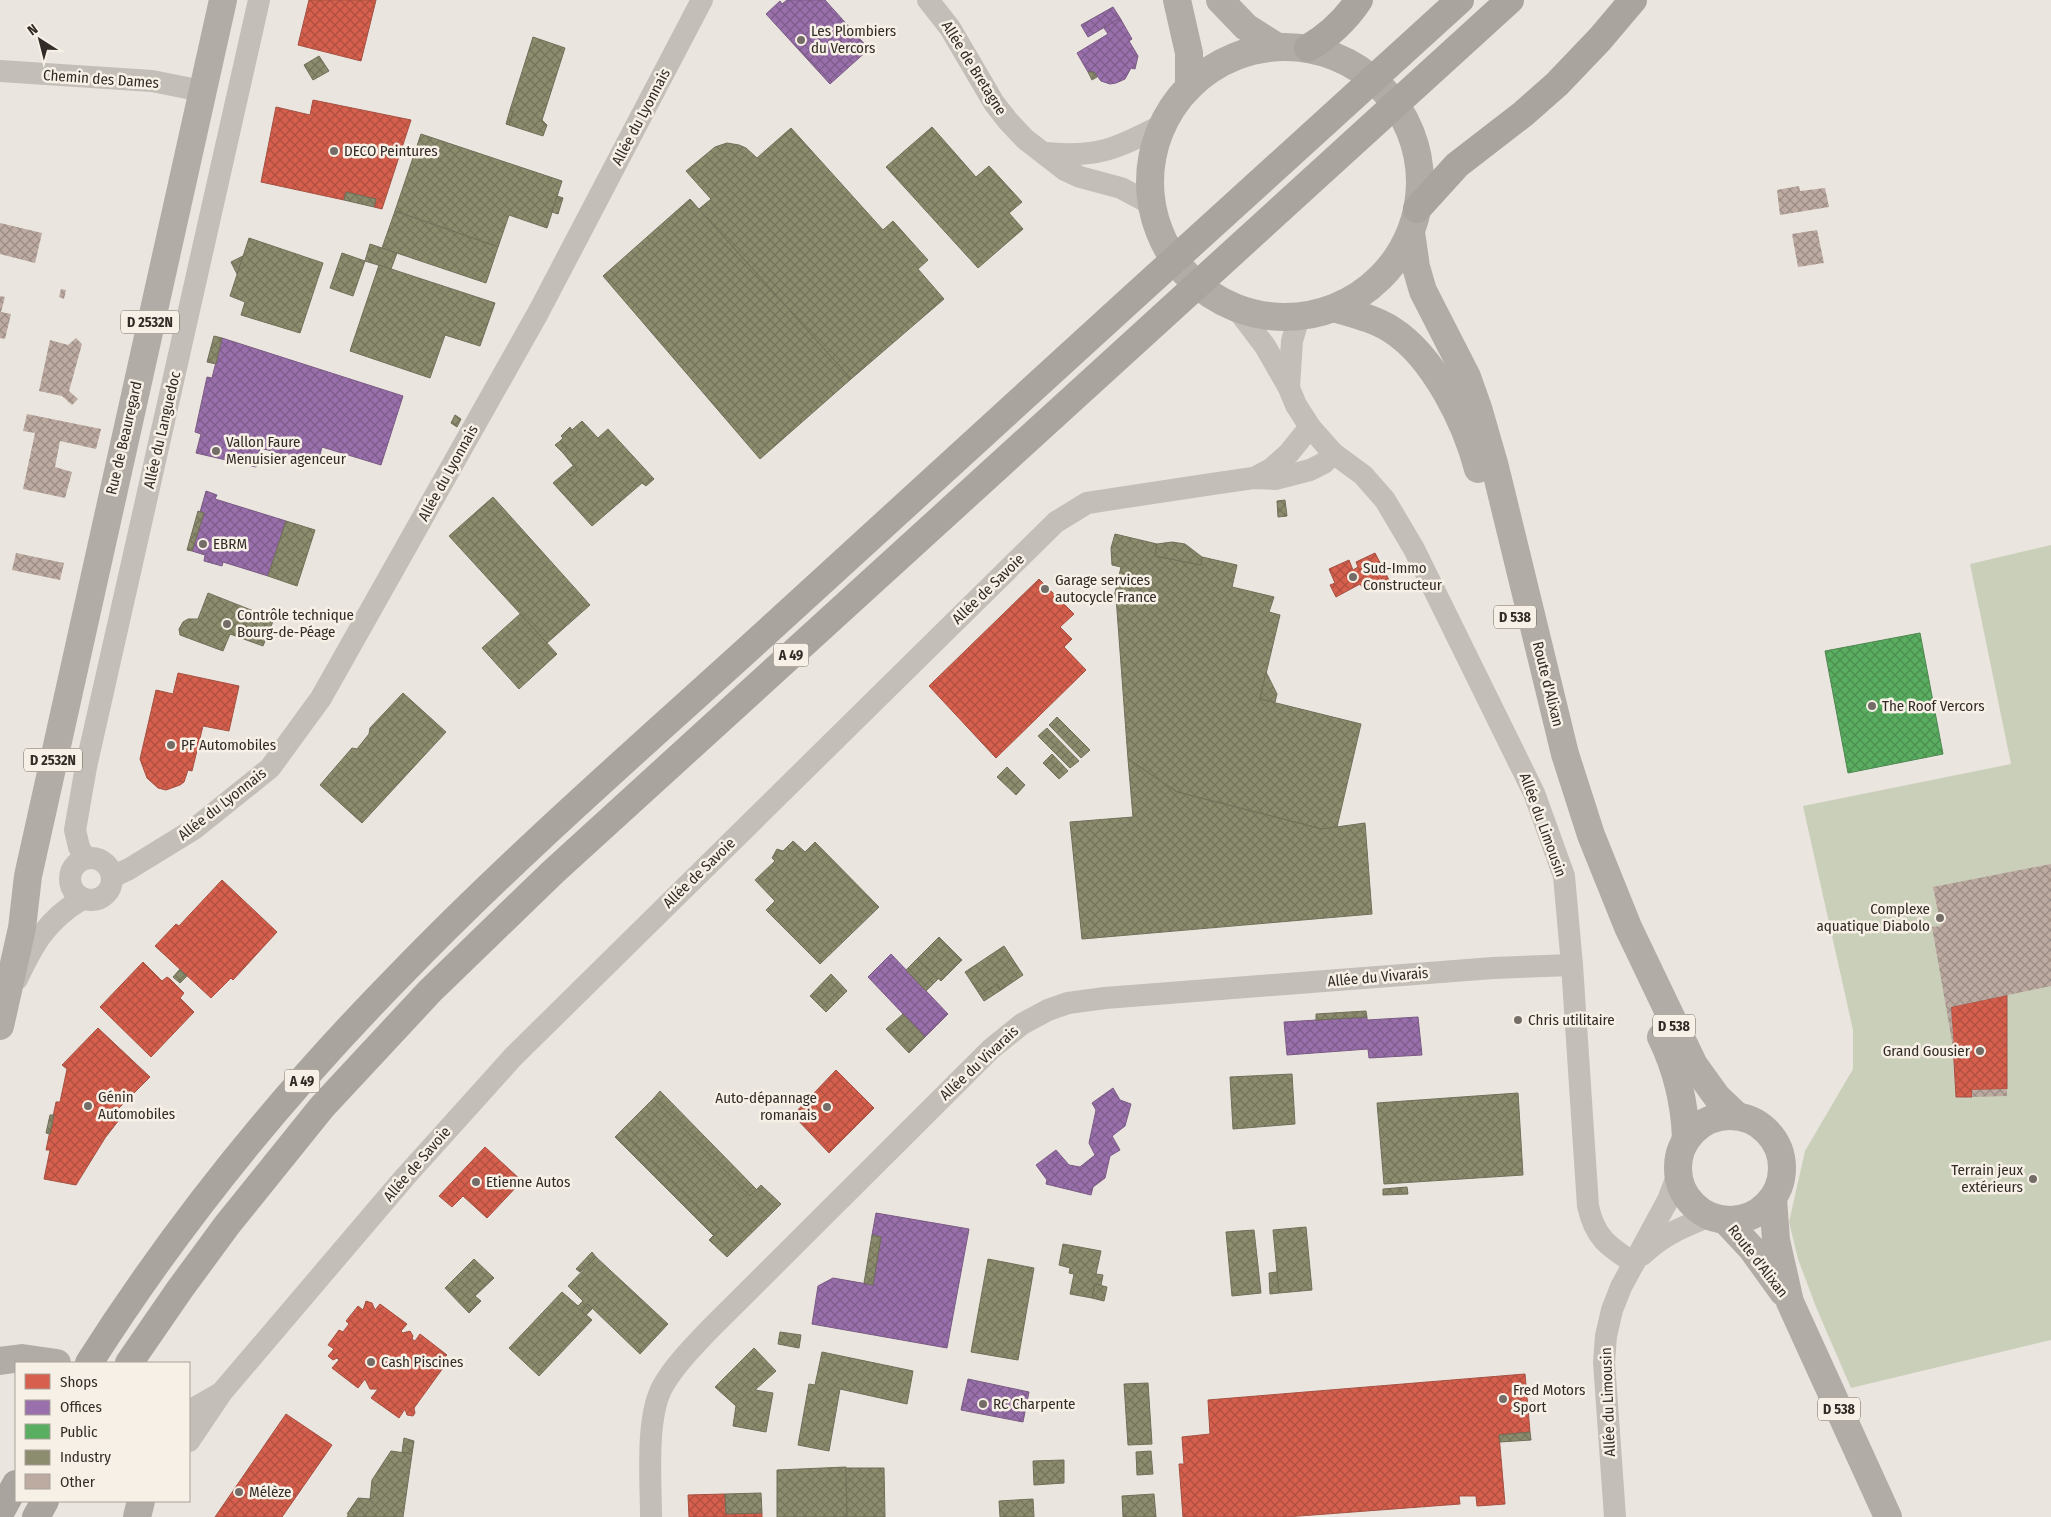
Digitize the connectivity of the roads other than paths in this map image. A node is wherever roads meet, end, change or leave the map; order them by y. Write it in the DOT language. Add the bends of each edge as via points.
graph roads {
  1 [pos="223,0"];
  2 [pos="259,0"];
  3 [pos="702,0"];
  4 [pos="928,0"];
  5 [pos="1178,0"];
  6 [pos="1220,0"];
  7 [pos="1359,0"];
  8 [pos="1460,0"];
  9 [pos="1510,0"];
  10 [pos="1633,0"];
  11 [pos="1276,46"];
  12 [pos="1308,48"];
  13 [pos="0,71"];
  14 [pos="1190,87"];
  15 [pos="202,91"];
  16 [pos="1162,125"];
  17 [pos="1045,152"];
  18 [pos="1151,204"];
  19 [pos="1414,221"];
  20 [pos="1227,304"];
  21 [pos="1334,308"];
  22 [pos="1299,317"];
  23 [pos="1289,388"];
  24 [pos="1310,427"];
  25 [pos="1333,453"];
  26 [pos="1253,478"];
  27 [pos="85,858"];
  28 [pos="28,876"];
  29 [pos="112,876"];
  30 [pos="82,899"];
  31 [pos="1572,965"];
  32 [pos="0,972"];
  33 [pos="2,1015"];
  34 [pos="1736,1115"];
  35 [pos="1686,1140"];
  36 [pos="1678,1174"];
  37 [pos="1773,1198"];
  38 [pos="1718,1218"];
  39 [pos="1634,1263"];
  40 [pos="1790,1302"];
  41 [pos="7,1354"];
  42 [pos="51,1362"];
  43 [pos="90,1362"];
  44 [pos="130,1362"];
  45 [pos="222,1392"];
  46 [pos="190,1410"];
  47 [pos="190,1440"];
  48 [pos="15,1486"];
  49 [pos="44,1502"];
  50 [pos="0,1513"];
  51 [pos="36,1517"];
  52 [pos="651,1517"];
  53 [pos="1615,1517"];
  54 [pos="1888,1517"];
  1 -- 15 [label="main road, Rue de Beauregard / D 2532N"];
  2 -- 27 [label="street, Allée du Languedoc" via="86,768 75,830"];
  3 -- 29 [label="street, Allée du Lyonnais" via="538,313 322,698 270,768 194,830"];
  4 -- 17 [label="street, Allée de Bretagne" via="950,28 994,103 1025,139"];
  5 -- 14 [label="main road" via="1188,53"];
  6 -- 11 [label="main road" via="1246,27"];
  7 -- 12 [label="highway" via="1342,24"];
  8 -- 43 [label="highway, A 49" via="543,836 401,974 344,1033 240,1154 147,1277"];
  9 -- 44 [label="highway, A 49" via="553,872 430,991 373,1050 277,1161 180,1289"];
  10 -- 19 [label="highway" via="1558,84 1457,165"];
  11 -- 12 [label="main road"];
  11 -- 14 [label="main road" via="1230,58 1202,75"];
  12 -- 19 [label="main road" via="1366,72 1386,90 1401,110 1415,144 1420,176"];
  13 -- 15 [label="street, Chemin des Dames" via="152,81"];
  14 -- 16 [label="main road" via="1177,100"];
  15 -- 28 [label="main road, Rue de Beauregard / D 2532N"];
  16 -- 17 [label="street" via="1101,152 1072,155"];
  16 -- 18 [label="main road" via="1152,161"];
  17 -- 18 [label="street, Allée de Bretagne" via="1065,170 1121,188"];
  18 -- 20 [label="main road" via="1163,240 1189,277"];
  19 -- 21 [label="main road" via="1401,252 1382,275 1367,289"];
  19 -- 34 [label="main road, Route d'Alixan / D 538" via="1416,267 1478,408 1565,754 1591,835 1628,927 1694,1065"];
  20 -- 22 [label="main road" via="1258,316"];
  20 -- 23 [label="street, Allée du Limousin" via="1266,346"];
  21 -- 22 [label="main road"];
  21 -- 35 [label="main road, Route d'Alixan / D 538" via="1384,325 1410,343 1444,390 1466,435 1506,576 1560,797 1598,897 1674,1067 1681,1093"];
  22 -- 23 [label="street" via="1292,341"];
  23 -- 24 [label="street, Allée du Limousin"];
  24 -- 25 [label="street, Allée du Limousin"];
  24 -- 26 [label="street, Allée de Savoie" via="1289,453 1271,469"];
  25 -- 26 [label="street, Allée de Savoie" via="1324,464 1310,470 1275,479"];
  25 -- 31 [label="street, Allée du Limousin" via="1363,475 1385,500 1414,549 1534,793 1564,876"];
  26 -- 45 [label="street, Allée de Savoie" via="1086,503 1056,522 513,1057"];
  27 -- 29 [label="street" via="97,859 107,865"];
  27 -- 30 [label="street" via="70,872 69,883"];
  28 -- 32 [label="main road, Rue de Beauregard / D 2532N" via="10,926"];
  28 -- 33 [label="main road, Rue de Beauregard / D 2532N" via="22,928"];
  29 -- 30 [label="street" via="109,891 103,896 97,900"];
  30 -- 33 [label="street" via="59,914 41,934"];
  31 -- 39 [label="street, Allée du Limousin" via="1588,1206 1595,1229 1602,1239"];
  31 -- 52 [label="street, Allée du Vivarais" via="1493,968 1105,998 1068,1003 1022,1024 934,1104 709,1330 668,1378 652,1424"];
  34 -- 35 [label="main road, Route d'Alixan" via="1707,1121"];
  34 -- 37 [label="main road, Route d'Alixan" via="1765,1128 1779,1148 1782,1173 1780,1186"];
  35 -- 36 [label="main road, Route d'Alixan" via="1679,1156"];
  36 -- 38 [label="main road, Route d'Alixan" via="1688,1200 1698,1209"];
  36 -- 39 [label="street, Allée du Limousin" via="1668,1200"];
  37 -- 38 [label="main road, Route d'Alixan" via="1752,1215 1739,1219"];
  37 -- 40 [label="main road, Route d'Alixan / D 538" via="1776,1240"];
  38 -- 39 [label="street, Allée du Limousin" via="1675,1230"];
  38 -- 40 [label="main road, Route d'Alixan / D 538" via="1752,1249"];
  39 -- 53 [label="street, Allée du Limousin" via="1612,1310 1604,1362"];
  40 -- 54 [label="main road, Route d'Alixan / D 538"];
  41 -- 42 [label="main road"];
  45 -- 46 [label="street, Allée de Savoie"];
  45 -- 47 [label="street, Allée de Savoie"];
  48 -- 50 [label="highway"];
  49 -- 51 [label="highway"];
}
